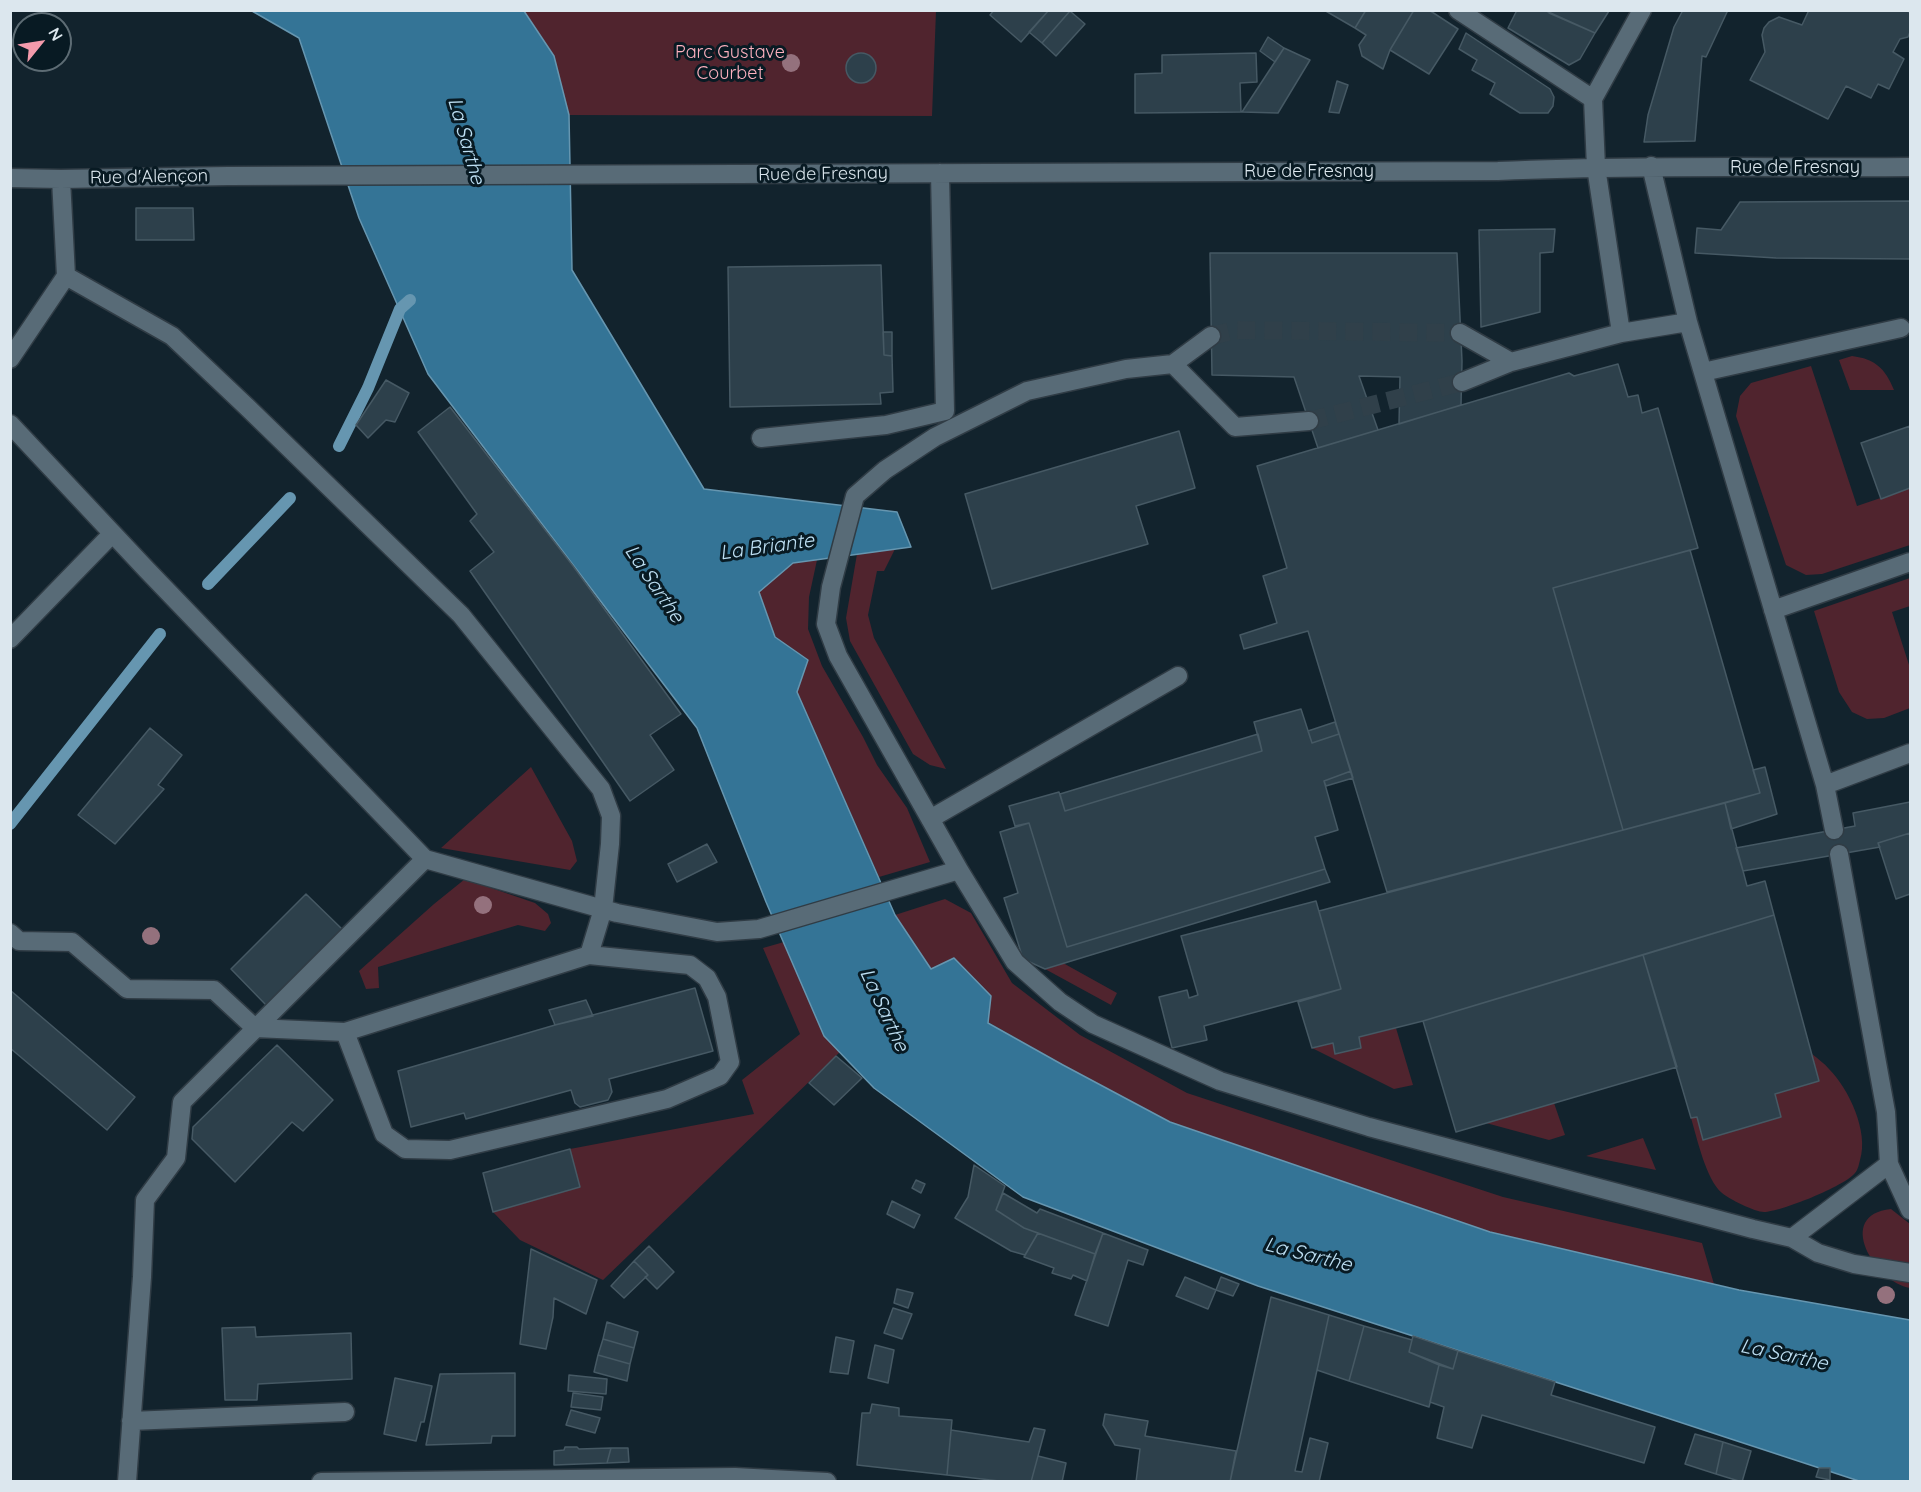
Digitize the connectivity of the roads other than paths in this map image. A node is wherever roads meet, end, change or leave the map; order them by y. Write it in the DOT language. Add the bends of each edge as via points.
graph roads {
  1 [pos="1458,10"];
  2 [pos="1642,10"];
  3 [pos="1593,99"];
  4 [pos="1651,166"];
  5 [pos="1596,167"];
  6 [pos="1911,167"];
  7 [pos="940,173"];
  8 [pos="287,176"];
  9 [pos="10,178"];
  10 [pos="61,179"];
  11 [pos="66,276"];
  12 [pos="1688,322"];
  13 [pos="1901,328"];
  14 [pos="1460,333"];
  15 [pos="1621,333"];
  16 [pos="1211,336"];
  17 [pos="10,359"];
  18 [pos="1511,362"];
  19 [pos="1173,364"];
  20 [pos="1703,372"];
  21 [pos="1462,382"];
  22 [pos="1308,421"];
  23 [pos="10,424"];
  24 [pos="761,438"];
  25 [pos="112,534"];
  26 [pos="1911,562"];
  27 [pos="1773,610"];
  28 [pos="10,639"];
  29 [pos="1178,676"];
  30 [pos="1911,753"];
  31 [pos="1825,785"];
  32 [pos="930,819"];
  33 [pos="1834,830"];
  34 [pos="1839,854"];
  35 [pos="425,859"];
  36 [pos="959,870"];
  37 [pos="603,909"];
  38 [pos="10,933"];
  39 [pos="589,955"];
  40 [pos="255,1028"];
  41 [pos="345,1032"];
  42 [pos="1889,1164"];
  43 [pos="1911,1210"];
  44 [pos="1792,1238"];
  45 [pos="1911,1273"];
  46 [pos="345,1412"];
  47 [pos="131,1421"];
  48 [pos="127,1482"];
  49 [pos="321,1482"];
  50 [pos="827,1482"];
  1 -- 3 [label="street"];
  2 -- 3 [label="street"];
  3 -- 5 [label="street"];
  4 -- 5 [label="street, Rue de Fresnay"];
  4 -- 6 [label="street, Rue de Fresnay"];
  4 -- 12 [label="street"];
  5 -- 7 [label="street, Rue de Fresnay" via="1498,171"];
  5 -- 15 [label="street"];
  7 -- 8 [label="street, Rue de Fresnay"];
  7 -- 24 [label="street" via="945,411 886,425"];
  8 -- 10 [label="street, Rue d'Alençon"];
  9 -- 10 [label="street, Rue d'Alençon"];
  10 -- 11 [label="street"];
  11 -- 17 [label="street"];
  11 -- 37 [label="street" via="172,336 461,615 601,789 611,816"];
  12 -- 15 [label="street"];
  12 -- 20 [label="street"];
  13 -- 20 [label="street"];
  14 -- 18 [label="street"];
  15 -- 18 [label="street"];
  16 -- 19 [label="street"];
  18 -- 21 [label="street"];
  19 -- 22 [label="street" via="1234,427"];
  19 -- 32 [label="street" via="1126,369 1027,391 934,437 855,496 831,587 826,624 838,656"];
  20 -- 27 [label="street"];
  23 -- 25 [label="street"];
  25 -- 28 [label="street"];
  25 -- 35 [label="street"];
  26 -- 27 [label="street"];
  27 -- 31 [label="street"];
  29 -- 32 [label="street"];
  30 -- 31 [label="street"];
  31 -- 33 [label="street"];
  32 -- 36 [label="street"];
  34 -- 42 [label="street" via="1886,1112"];
  35 -- 37 [label="street"];
  35 -- 40 [label="street"];
  36 -- 37 [label="street" via="759,929 717,932"];
  36 -- 44 [label="street" via="1015,962 1060,1002 1093,1024 1220,1081 1370,1127"];
  37 -- 39 [label="street"];
  38 -- 40 [label="street" via="19,941 72,942 127,989 214,990"];
  39 -- 41 [label="street"];
  39 -- 41 [label="street" via="690,965 707,978 717,997 730,1062 720,1076 667,1100 450,1150 405,1149 384,1134"];
  40 -- 41 [label="street"];
  40 -- 47 [label="street" via="182,1102 176,1158 145,1200"];
  42 -- 43 [label="street"];
  42 -- 44 [label="street"];
  44 -- 45 [label="street" via="1818,1253 1854,1264"];
  46 -- 47 [label="street"];
  47 -- 48 [label="street"];
  49 -- 50 [label="street" via="735,1477"];
}
